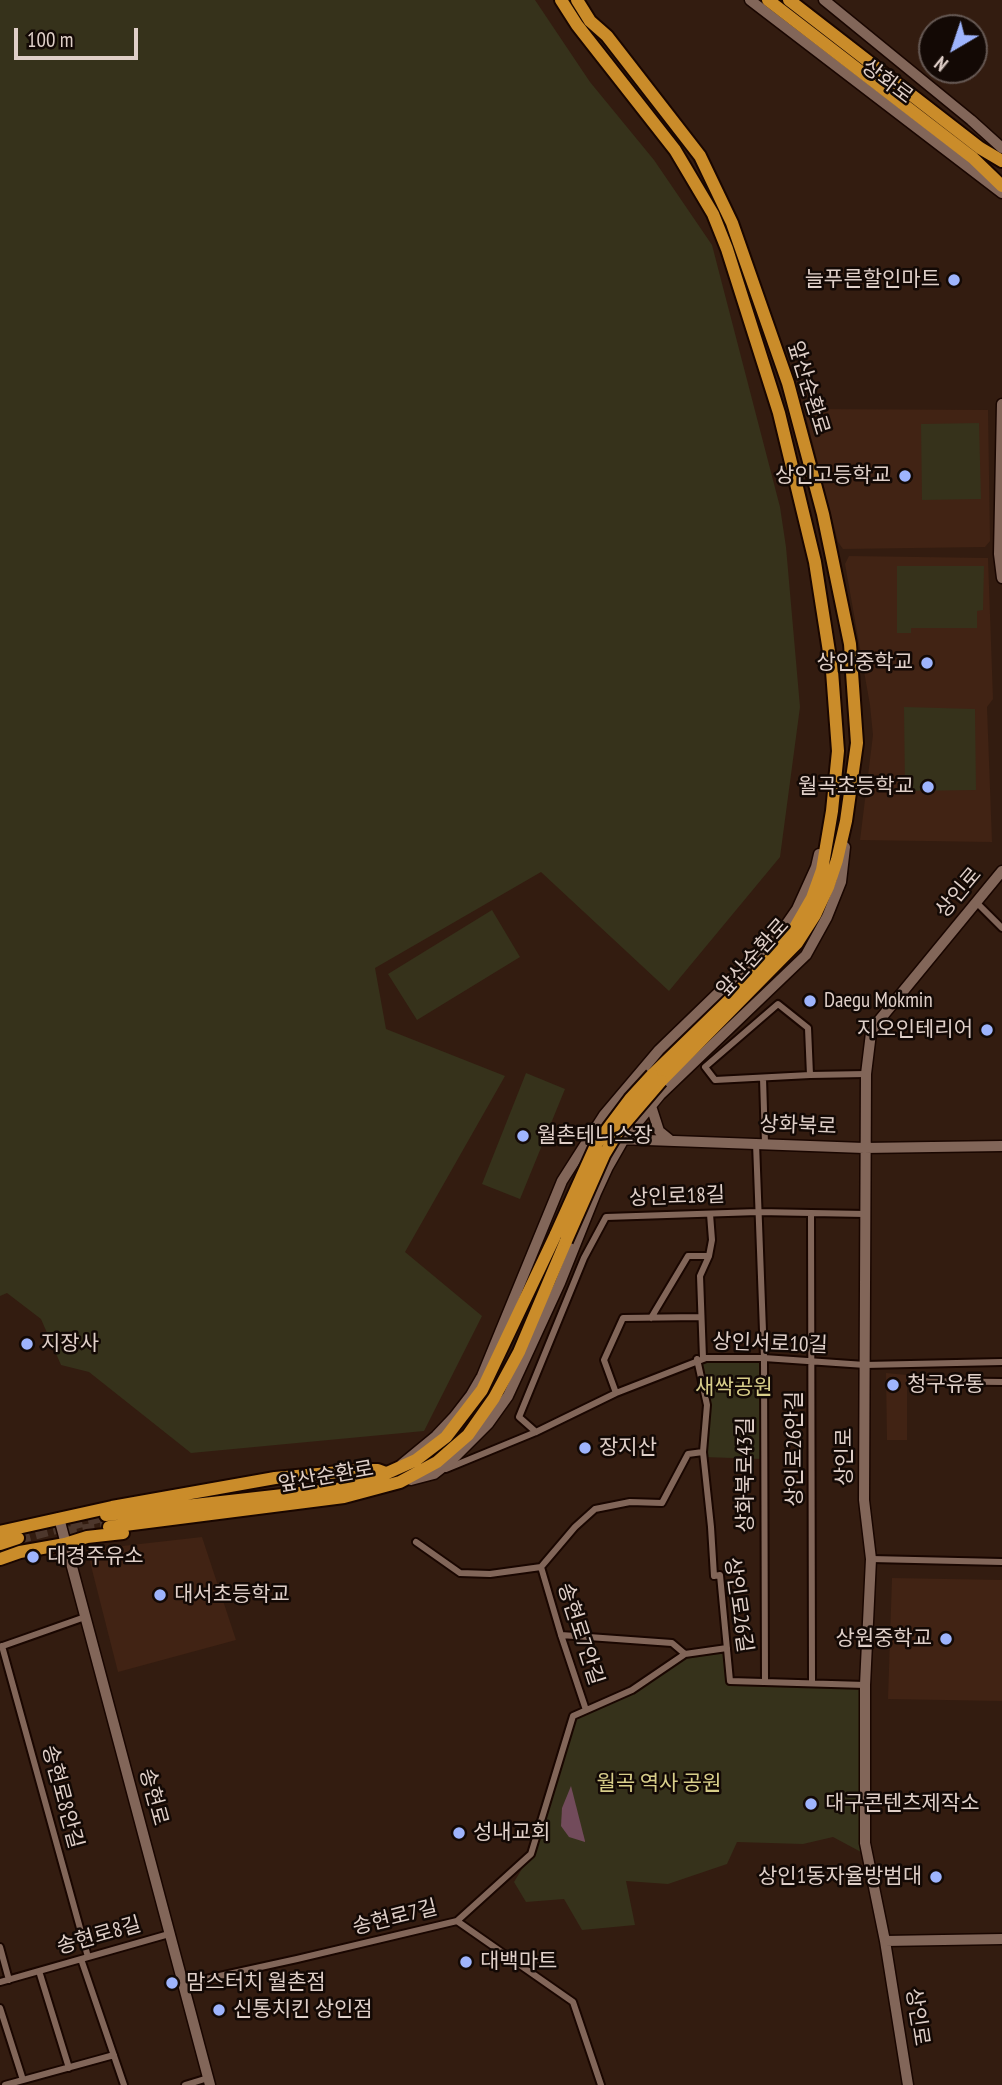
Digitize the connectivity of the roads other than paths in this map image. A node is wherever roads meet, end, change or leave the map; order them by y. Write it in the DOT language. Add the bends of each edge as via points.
graph roads {
  1 [pos="561,0"];
  2 [pos="577,0"];
  3 [pos="585,0"];
  4 [pos="750,0"];
  5 [pos="768,0"];
  6 [pos="789,0"];
  7 [pos="824,0"];
  8 [pos="607,36"];
  9 [pos="1002,148"];
  10 [pos="977,153"];
  11 [pos="1002,161"];
  12 [pos="1002,186"];
  13 [pos="1002,193"];
  14 [pos="1002,404"];
  15 [pos="1002,578"];
  16 [pos="846,821"];
  17 [pos="1002,871"];
  18 [pos="976,902"];
  19 [pos="1002,928"];
  20 [pos="866,1074"];
  21 [pos="810,1075"];
  22 [pos="651,1077"];
  23 [pos="762,1078"];
  24 [pos="654,1103"];
  25 [pos="592,1136"];
  26 [pos="624,1139"];
  27 [pos="670,1141"];
  28 [pos="760,1143"];
  29 [pos="1002,1146"];
  30 [pos="864,1147"];
  31 [pos="758,1212"];
  32 [pos="710,1214"];
  33 [pos="811,1214"];
  34 [pos="865,1214"];
  35 [pos="561,1238"];
  36 [pos="709,1256"];
  37 [pos="700,1317"];
  38 [pos="651,1318"];
  39 [pos="764,1358"];
  40 [pos="700,1359"];
  41 [pos="1002,1362"];
  42 [pos="812,1363"];
  43 [pos="865,1365"];
  44 [pos="912,1381"];
  45 [pos="1002,1382"];
  46 [pos="616,1393"];
  47 [pos="536,1432"];
  48 [pos="703,1452"];
  49 [pos="392,1470"];
  50 [pos="434,1474"];
  51 [pos="400,1482"];
  52 [pos="382,1486"];
  53 [pos="59,1518"];
  54 [pos="0,1532"];
  55 [pos="416,1542"];
  56 [pos="0,1544"];
  57 [pos="65,1544"];
  58 [pos="0,1552"];
  59 [pos="0,1559"];
  60 [pos="871,1559"];
  61 [pos="1002,1562"];
  62 [pos="541,1567"];
  63 [pos="85,1617"];
  64 [pos="561,1635"];
  65 [pos="1,1646"];
  66 [pos="727,1648"];
  67 [pos="685,1654"];
  68 [pos="765,1682"];
  69 [pos="812,1683"];
  70 [pos="864,1685"];
  71 [pos="586,1710"];
  72 [pos="457,1921"];
  73 [pos="169,1934"];
  74 [pos="1002,1939"];
  75 [pos="885,1941"];
  76 [pos="0,1947"];
  77 [pos="84,1958"];
  78 [pos="39,1971"];
  79 [pos="9,1980"];
  80 [pos="0,1983"];
  81 [pos="183,1984"];
  82 [pos="0,2008"];
  83 [pos="114,2055"];
  84 [pos="69,2067"];
  85 [pos="23,2080"];
  86 [pos="209,2082"];
  87 [pos="5,2085"];
  88 [pos="124,2085"];
  89 [pos="185,2085"];
  90 [pos="601,2085"];
  91 [pos="908,2085"];
  1 -- 22 [label="highway, 앞산순환로" via="675,150 713,214 779,413 815,562 832,671 838,751 831,817 812,898 789,939"];
  2 -- 8 [label="highway, 앞산순환로"];
  3 -- 8 [label="highway"];
  4 -- 13 [label="main road, 상화로"];
  5 -- 10 [label="highway"];
  6 -- 10 [label="highway"];
  7 -- 9 [label="main road, 상화로"];
  8 -- 16 [label="highway, 앞산순환로" via="700,156 733,223 788,383 823,514 850,644 857,743"];
  10 -- 11 [label="highway"];
  10 -- 12 [label="highway"];
  14 -- 15 [label="main road"];
  16 -- 22 [label="highway, 앞산순환로" via="828,887 797,943"];
  16 -- 24 [label="main road" via="841,882 806,955"];
  17 -- 18 [label="main road, 상인로"];
  18 -- 19 [label="street"];
  18 -- 20 [label="main road, 상인로" via="877,1023 871,1033"];
  20 -- 21 [label="street"];
  20 -- 30 [label="main road, 상인로"];
  21 -- 23 [label="street"];
  21 -- 23 [label="street" via="808,1028 778,1004 705,1067 715,1080"];
  22 -- 24 [label="main road" via="638,1082"];
  22 -- 25 [label="main road" via="604,1115"];
  22 -- 35 [label="highway, 앞산순환로, bridge" via="597,1143"];
  23 -- 28 [label="street, 상화북로43길"];
  24 -- 26 [label="main road"];
  24 -- 27 [label="main road" via="659,1131"];
  25 -- 26 [label="main road, 상화북로"];
  25 -- 49 [label="main road" via="562,1181 471,1395 436,1436"];
  26 -- 27 [label="main road, 상화북로"];
  26 -- 50 [label="main road" via="508,1396 475,1438"];
  27 -- 28 [label="main road, 상화북로"];
  28 -- 30 [label="main road, 상화북로"];
  28 -- 31 [label="street, 상화북로43길"];
  29 -- 30 [label="main road, 상화북로"];
  30 -- 34 [label="main road, 상인로"];
  31 -- 32 [label="street, 상인로18길"];
  31 -- 33 [label="street, 상인로18길"];
  31 -- 39 [label="street, 상화북로43길"];
  32 -- 36 [label="street, 상인로26길"];
  32 -- 47 [label="street, 상인로18길" via="606,1217 519,1417"];
  33 -- 34 [label="street, 상인로18길"];
  33 -- 42 [label="street, 상인로26안길"];
  34 -- 43 [label="main road, 상인로"];
  35 -- 49 [label="highway, 앞산순환로" via="482,1390 446,1437 416,1460"];
  35 -- 51 [label="highway, 앞산순환로" via="519,1352 482,1418 437,1462"];
  36 -- 37 [label="street, 상인로26길" via="700,1276"];
  36 -- 38 [label="street" via="688,1256"];
  37 -- 38 [label="street"];
  37 -- 40 [label="street, 상인로26길"];
  38 -- 46 [label="street" via="623,1318 608,1347 604,1360"];
  39 -- 40 [label="street, 상인서로10길"];
  39 -- 42 [label="street, 상인서로10길"];
  39 -- 68 [label="street, 상화북로43길"];
  40 -- 46 [label="street, 상인서로10길"];
  40 -- 48 [label="street, 상인로26길" via="707,1405"];
  41 -- 43 [label="street, 상인서로10길"];
  42 -- 43 [label="street, 상인서로10길"];
  42 -- 69 [label="street, 상인로26안길"];
  43 -- 60 [label="main road, 상인로" via="864,1500"];
  44 -- 45 [label="street"];
  46 -- 47 [label="street, 상인서로10길"];
  47 -- 50 [label="street, 상인서로10길"];
  48 -- 62 [label="street, 송현로7안길" via="688,1454 662,1503 630,1502 596,1509"];
  48 -- 66 [label="street, 상인로26길" via="714,1576 720,1575"];
  49 -- 52 [label="highway, 앞산순환로" via="345,1488 108,1521 344,1497"];
  49 -- 53 [label="highway" via="275,1478"];
  50 -- 51 [label="main road"];
  51 -- 52 [label="highway, 앞산순환로"];
  52 -- 57 [label="highway" via="361,1499 87,1537"];
  53 -- 54 [label="highway"];
  53 -- 57 [label="main road, 송현로"];
  55 -- 62 [label="street, 송현로7안길" via="460,1573"];
  56 -- 58 [label="highway" via="19,1541"];
  57 -- 59 [label="highway"];
  57 -- 63 [label="main road, 송현로"];
  60 -- 61 [label="street"];
  60 -- 70 [label="main road, 상인로"];
  62 -- 64 [label="street, 송현로7안길"];
  63 -- 65 [label="street"];
  63 -- 73 [label="main road, 송현로"];
  64 -- 67 [label="street, 송현로7길" via="672,1643"];
  64 -- 71 [label="street, 송현로7안길"];
  65 -- 77 [label="street, 송현로8안길"];
  66 -- 67 [label="street, 송현로7길"];
  66 -- 68 [label="street, 상인로26길" via="730,1681"];
  67 -- 71 [label="street, 송현로7길" via="632,1689"];
  68 -- 69 [label="street, 상인로26길"];
  69 -- 70 [label="street, 상인로26길"];
  70 -- 75 [label="main road, 상인로" via="865,1843"];
  71 -- 72 [label="street, 송현로7길" via="573,1716 531,1854"];
  72 -- 81 [label="street, 송현로7길"];
  72 -- 90 [label="street" via="573,2002"];
  73 -- 77 [label="street, 송현로8길"];
  73 -- 81 [label="main road, 송현로"];
  74 -- 75 [label="main road"];
  75 -- 91 [label="main road, 상인로"];
  76 -- 79 [label="street"];
  77 -- 78 [label="street, 송현로8길"];
  77 -- 83 [label="street, 송현로8안길"];
  78 -- 79 [label="street, 송현로8길"];
  78 -- 84 [label="street, 송현로8길"];
  79 -- 80 [label="street, 송현로8길"];
  81 -- 86 [label="main road, 송현로"];
  82 -- 85 [label="street"];
  83 -- 84 [label="street"];
  83 -- 88 [label="street, 송현로8안길"];
  84 -- 85 [label="street"];
  85 -- 87 [label="street"];
  86 -- 89 [label="street"];
}
